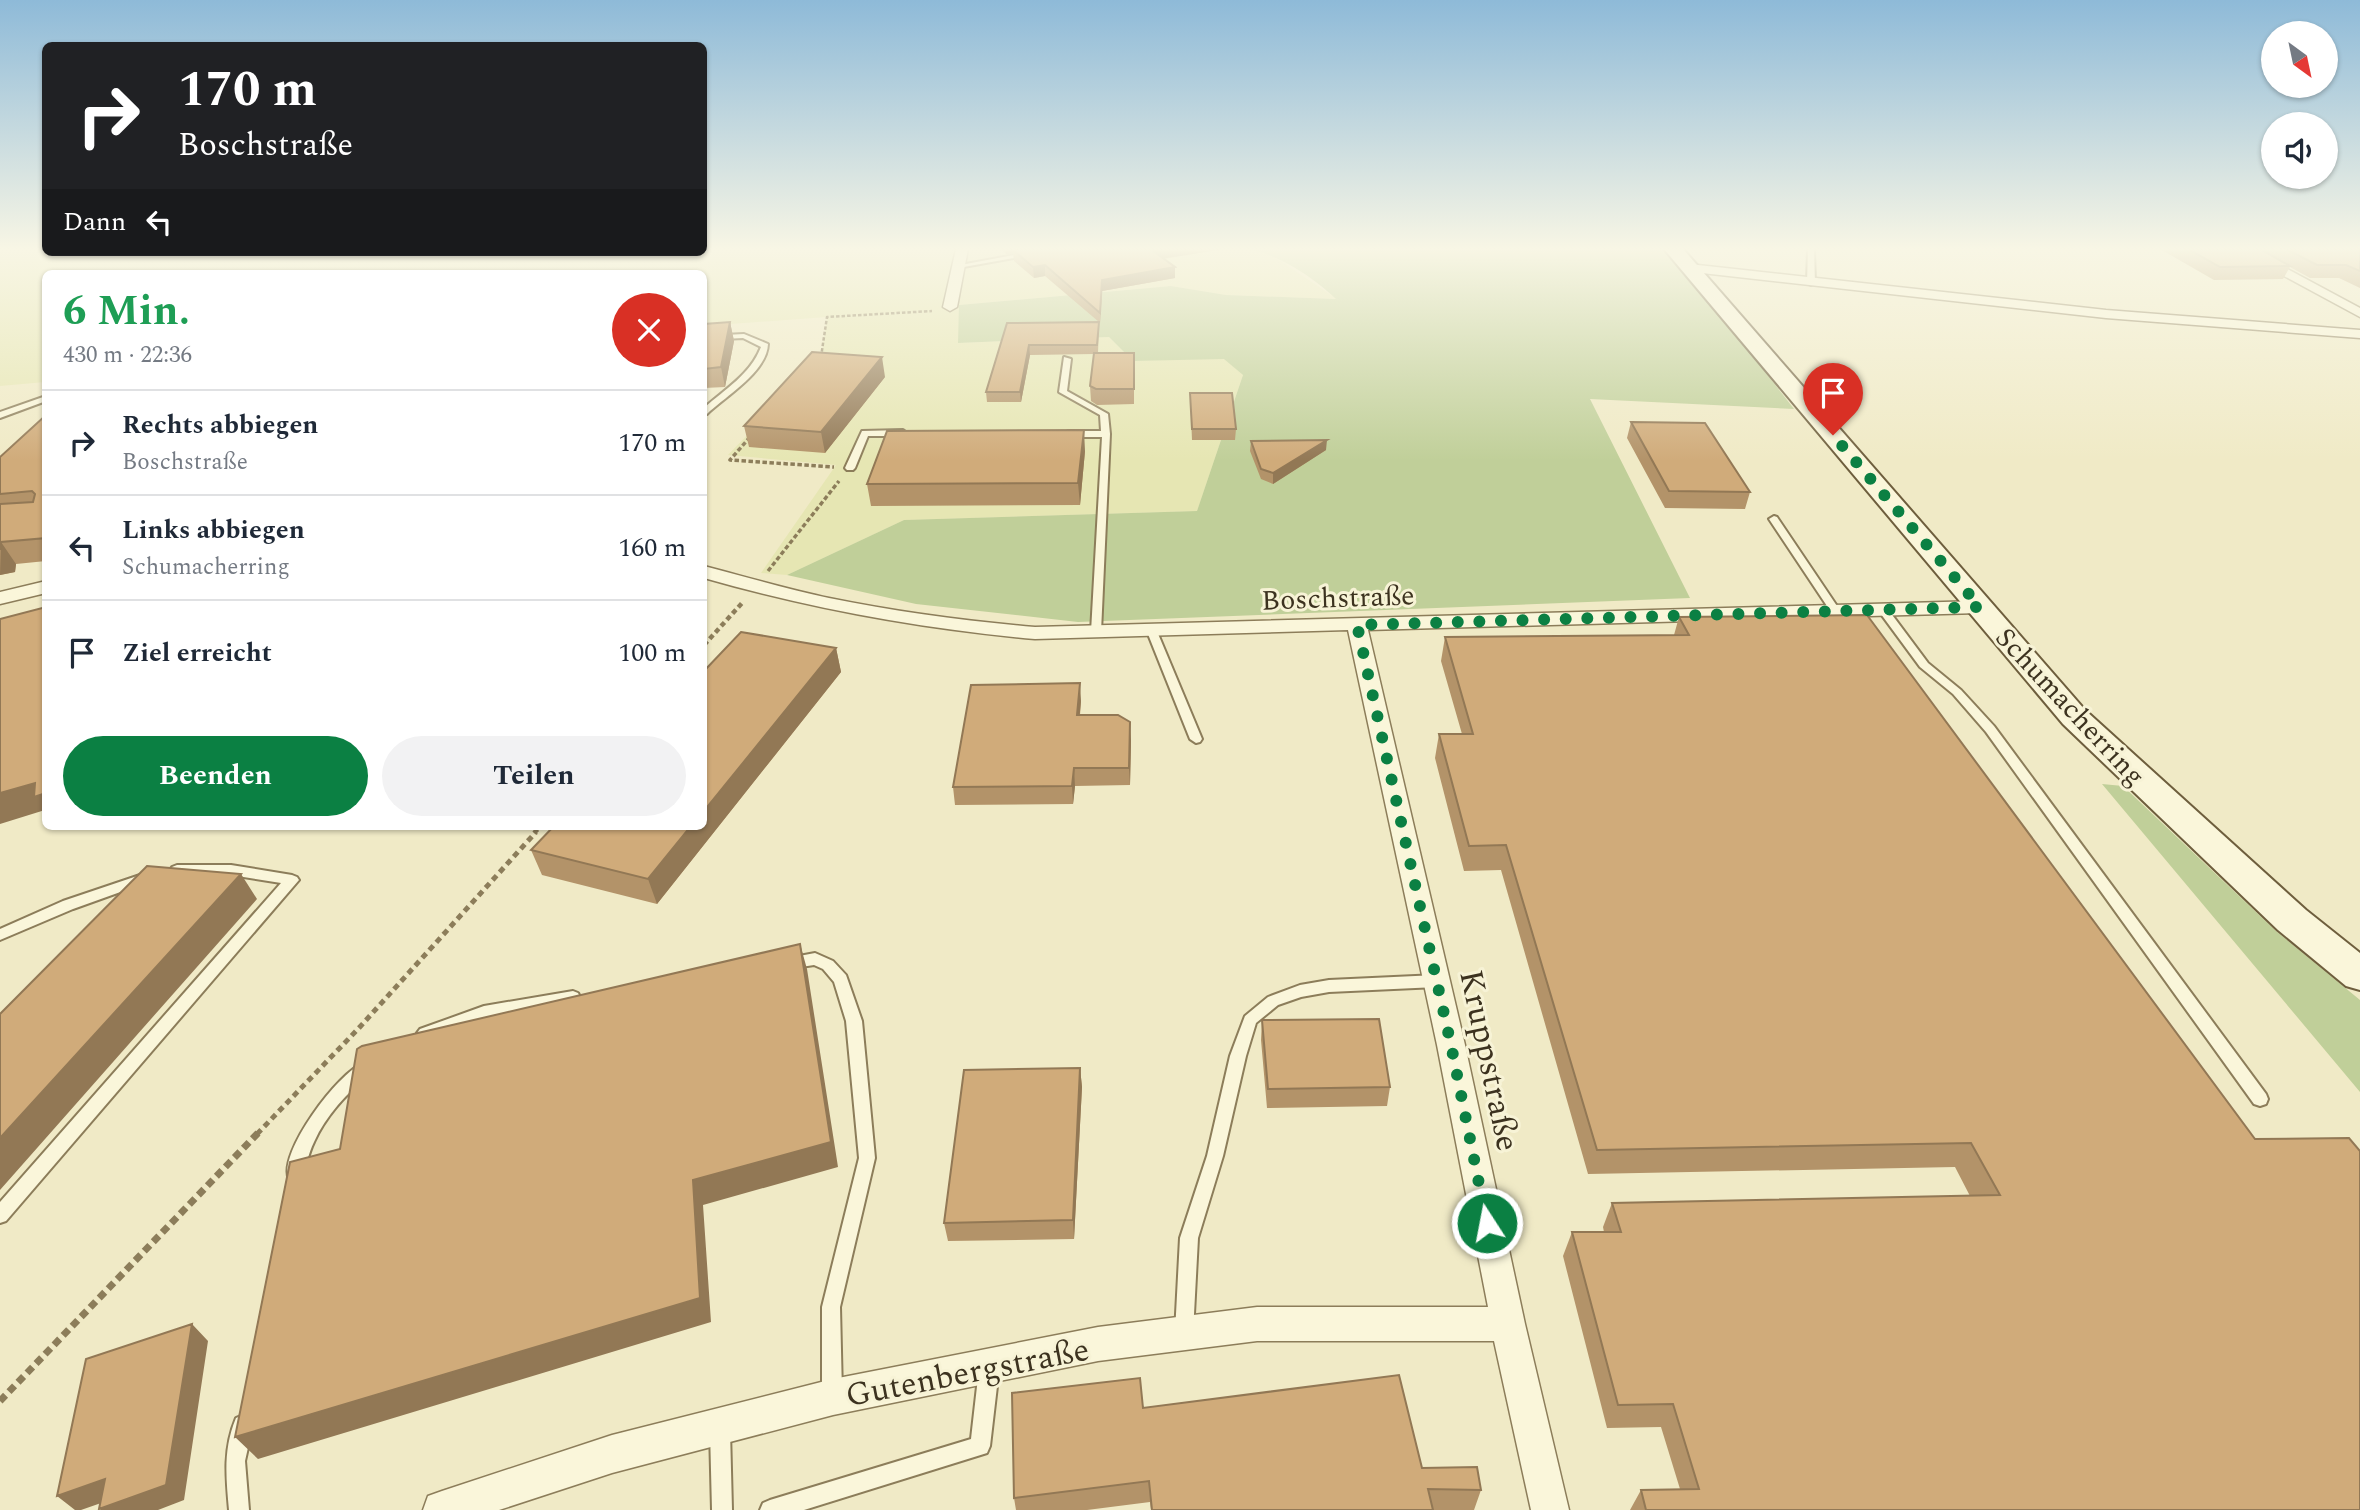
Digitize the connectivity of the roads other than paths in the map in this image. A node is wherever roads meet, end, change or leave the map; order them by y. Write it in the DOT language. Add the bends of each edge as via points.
graph roads {
  1 [pos="1733,319"];
  2 [pos="2175,319"];
  3 [pos="2360,334"];
  4 [pos="707,338"];
  5 [pos="1067,359"];
  6 [pos="42,399"];
  7 [pos="707,410"];
  8 [pos="0,415"];
  9 [pos="919,433"];
  10 [pos="1052,434"];
  11 [pos="1106,434"];
  12 [pos="850,468"];
  13 [pos="1774,519"];
  14 [pos="707,573"];
  15 [pos="42,588"];
  16 [pos="0,598"];
  17 [pos="1980,607"];
  18 [pos="1883,610"];
  19 [pos="1836,612"];
  20 [pos="1357,625"];
  21 [pos="1151,629"];
  22 [pos="1096,632"];
  23 [pos="1196,739"];
  24 [pos="0,935"];
  25 [pos="774,967"];
  26 [pos="2360,975"];
  27 [pos="1437,981"];
  28 [pos="590,995"];
  29 [pos="408,1042"];
  30 [pos="377,1059"];
  31 [pos="2260,1099"];
  32 [pos="291,1192"];
  33 [pos="0,1215"];
  34 [pos="1508,1324"];
  35 [pos="1184,1333"];
  36 [pos="989,1365"];
  37 [pos="833,1397"];
  38 [pos="246,1410"];
  39 [pos="720,1427"];
  40 [pos="239,1510"];
  41 [pos="442,1510"];
  42 [pos="722,1510"];
  43 [pos="770,1510"];
  44 [pos="1550,1510"];
  1 -- 17 [label="main road, Schumacherring"];
  2 -- 3 [label="street"];
  4 -- 7 [label="lane" via="744,336 765,346 739,383"];
  5 -- 11 [label="lane" via="1063,392 1104,414"];
  6 -- 8 [label="lane"];
  9 -- 12 [label="lane" via="865,433"];
  10 -- 11 [label="lane"];
  11 -- 22 [label="lane"];
  13 -- 19 [label="lane"];
  14 -- 22 [label="street, Boschstraße" via="956,628"];
  15 -- 16 [label="street"];
  17 -- 18 [label="street, Boschstraße"];
  17 -- 26 [label="main road, Schumacherring" via="2074,718 2292,920"];
  18 -- 19 [label="street, Boschstraße"];
  18 -- 31 [label="lane" via="1924,665 1990,729"];
  19 -- 20 [label="street, Boschstraße"];
  20 -- 21 [label="street, Boschstraße"];
  20 -- 27 [label="street, Kruppstraße"];
  21 -- 22 [label="street, Boschstraße"];
  21 -- 23 [label="lane"];
  24 -- 33 [label="lane" via="130,882 178,870 231,870 292,880"];
  25 -- 37 [label="lane" via="815,959 828,965 841,979 853,1021 867,1158 831,1307"];
  27 -- 34 [label="street, Kruppstraße"];
  27 -- 35 [label="lane" via="1300,991 1273,1000 1250,1020 1189,1238"];
  28 -- 29 [label="lane" via="484,1012"];
  30 -- 32 [label="lane" via="349,1081 314,1123"];
  34 -- 35 [label="street, Gutenbergstraße" via="1257,1324"];
  34 -- 44 [label="street, Kruppstraße"];
  35 -- 36 [label="street, Gutenbergstraße"];
  36 -- 37 [label="street, Gutenbergstraße"];
  36 -- 43 [label="lane" via="980,1447"];
  37 -- 39 [label="street, Gutenbergstraße"];
  38 -- 40 [label="lane" via="235,1461"];
  39 -- 41 [label="street, Gutenbergstraße" via="612,1454"];
  39 -- 42 [label="lane"];
}
